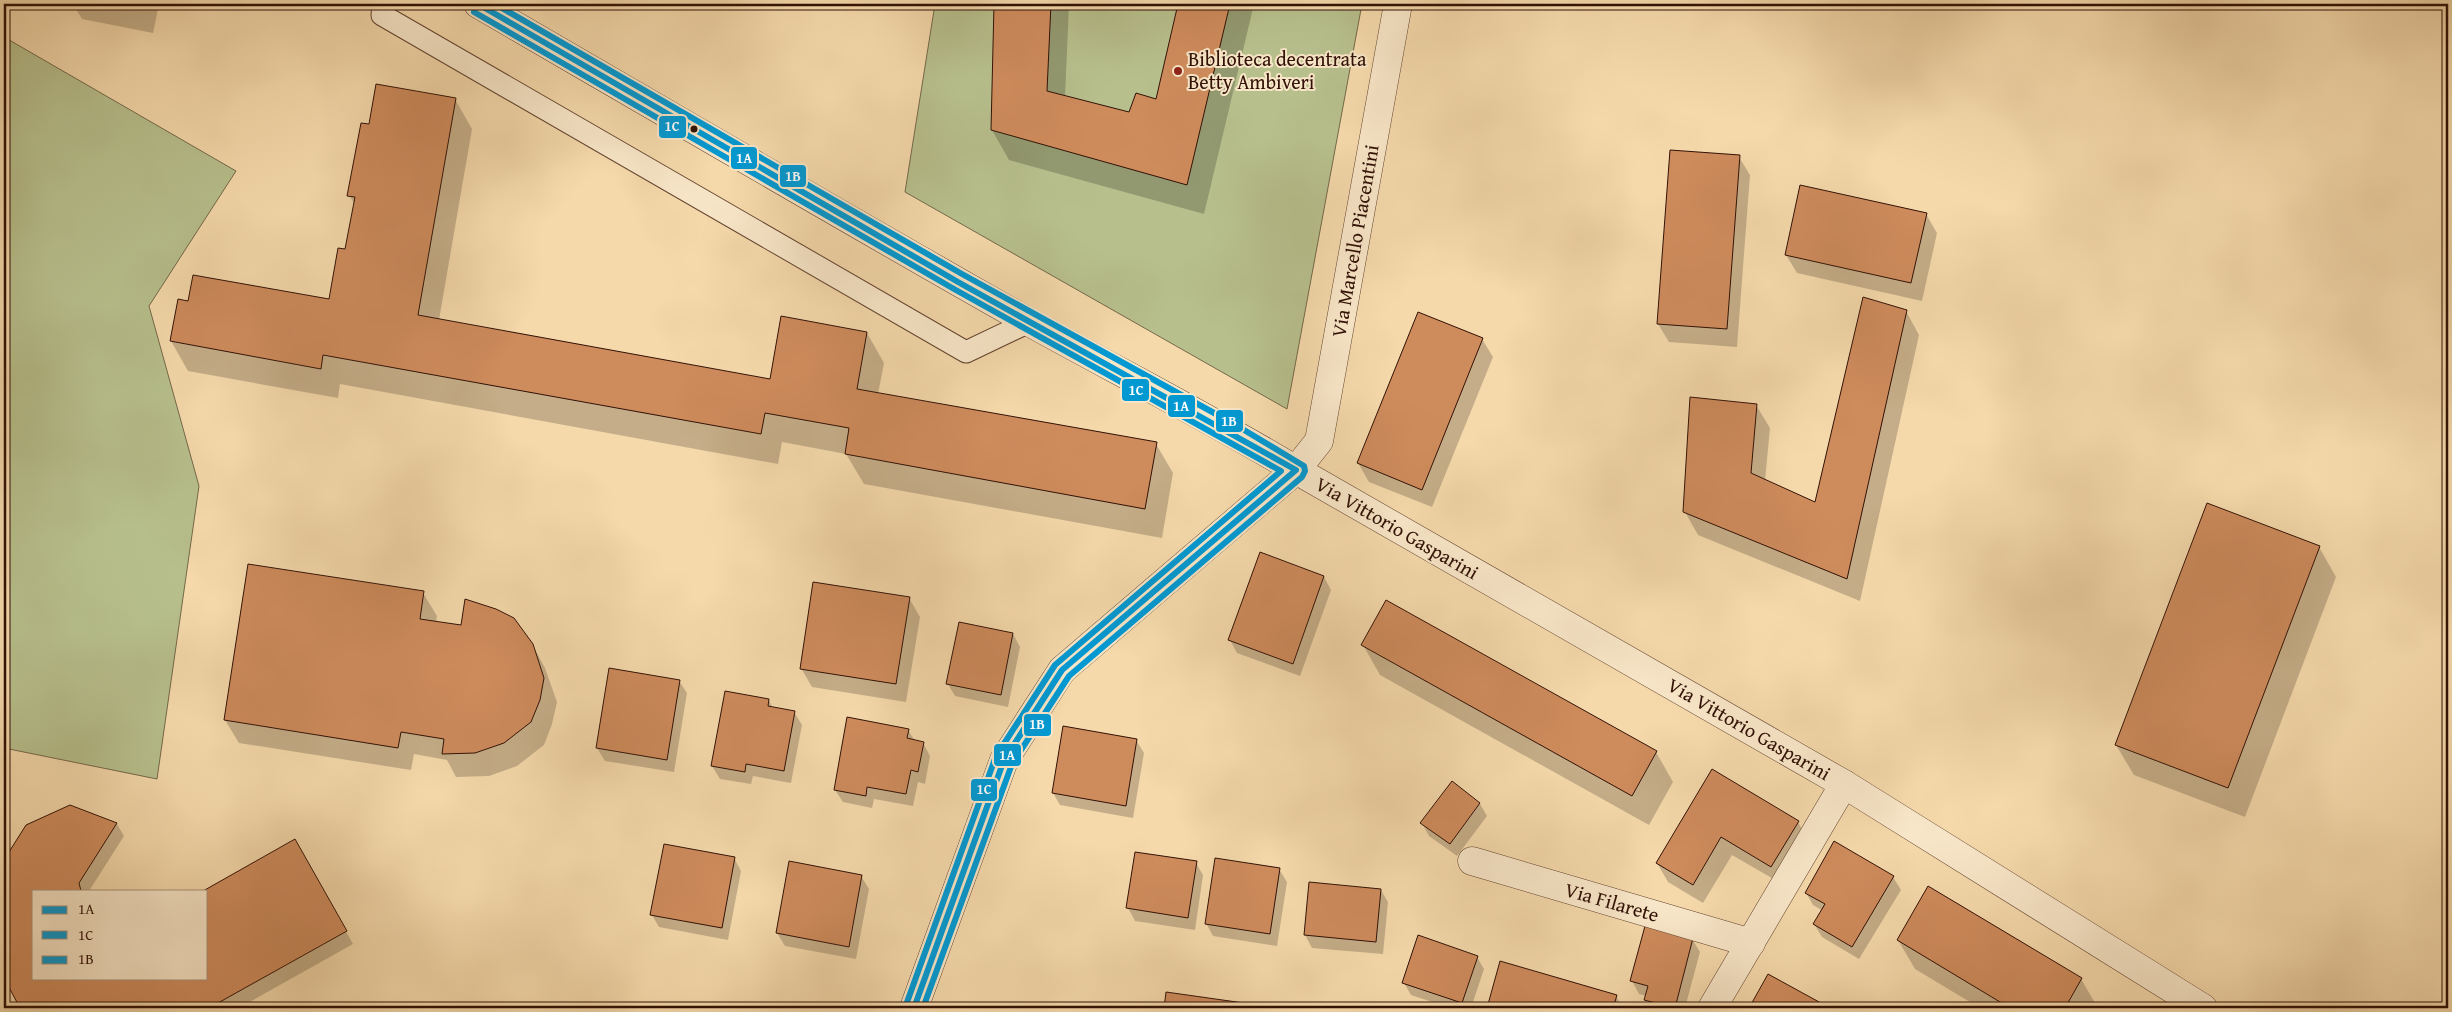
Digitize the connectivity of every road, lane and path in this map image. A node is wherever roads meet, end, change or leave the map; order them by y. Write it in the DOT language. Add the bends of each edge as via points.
graph roads {
  1 [pos="383,4"];
  2 [pos="479,4"];
  3 [pos="1398,4"];
  4 [pos="1029,322"];
  5 [pos="1296,470"];
  6 [pos="1844,784"];
  7 [pos="1472,861"];
  8 [pos="1751,942"];
  9 [pos="914,1008"];
  10 [pos="1712,1008"];
  11 [pos="2203,1008"];
  1 -- 4 [label="lane" via="382,15 966,352"];
  2 -- 4 [label="street, Via Vittorio Gasparini"];
  3 -- 5 [label="street, Via Marcello Piacentini" via="1319,441"];
  4 -- 5 [label="street, Via Vittorio Gasparini" via="1228,429"];
  5 -- 6 [label="street, Via Vittorio Gasparini"];
  5 -- 9 [label="street, Via Marcello Piacentini" via="1062,670 1004,760"];
  6 -- 8 [label="street"];
  6 -- 11 [label="street, Via Vittorio Gasparini"];
  7 -- 8 [label="street, Via Filarete"];
  8 -- 10 [label="street"];
}
